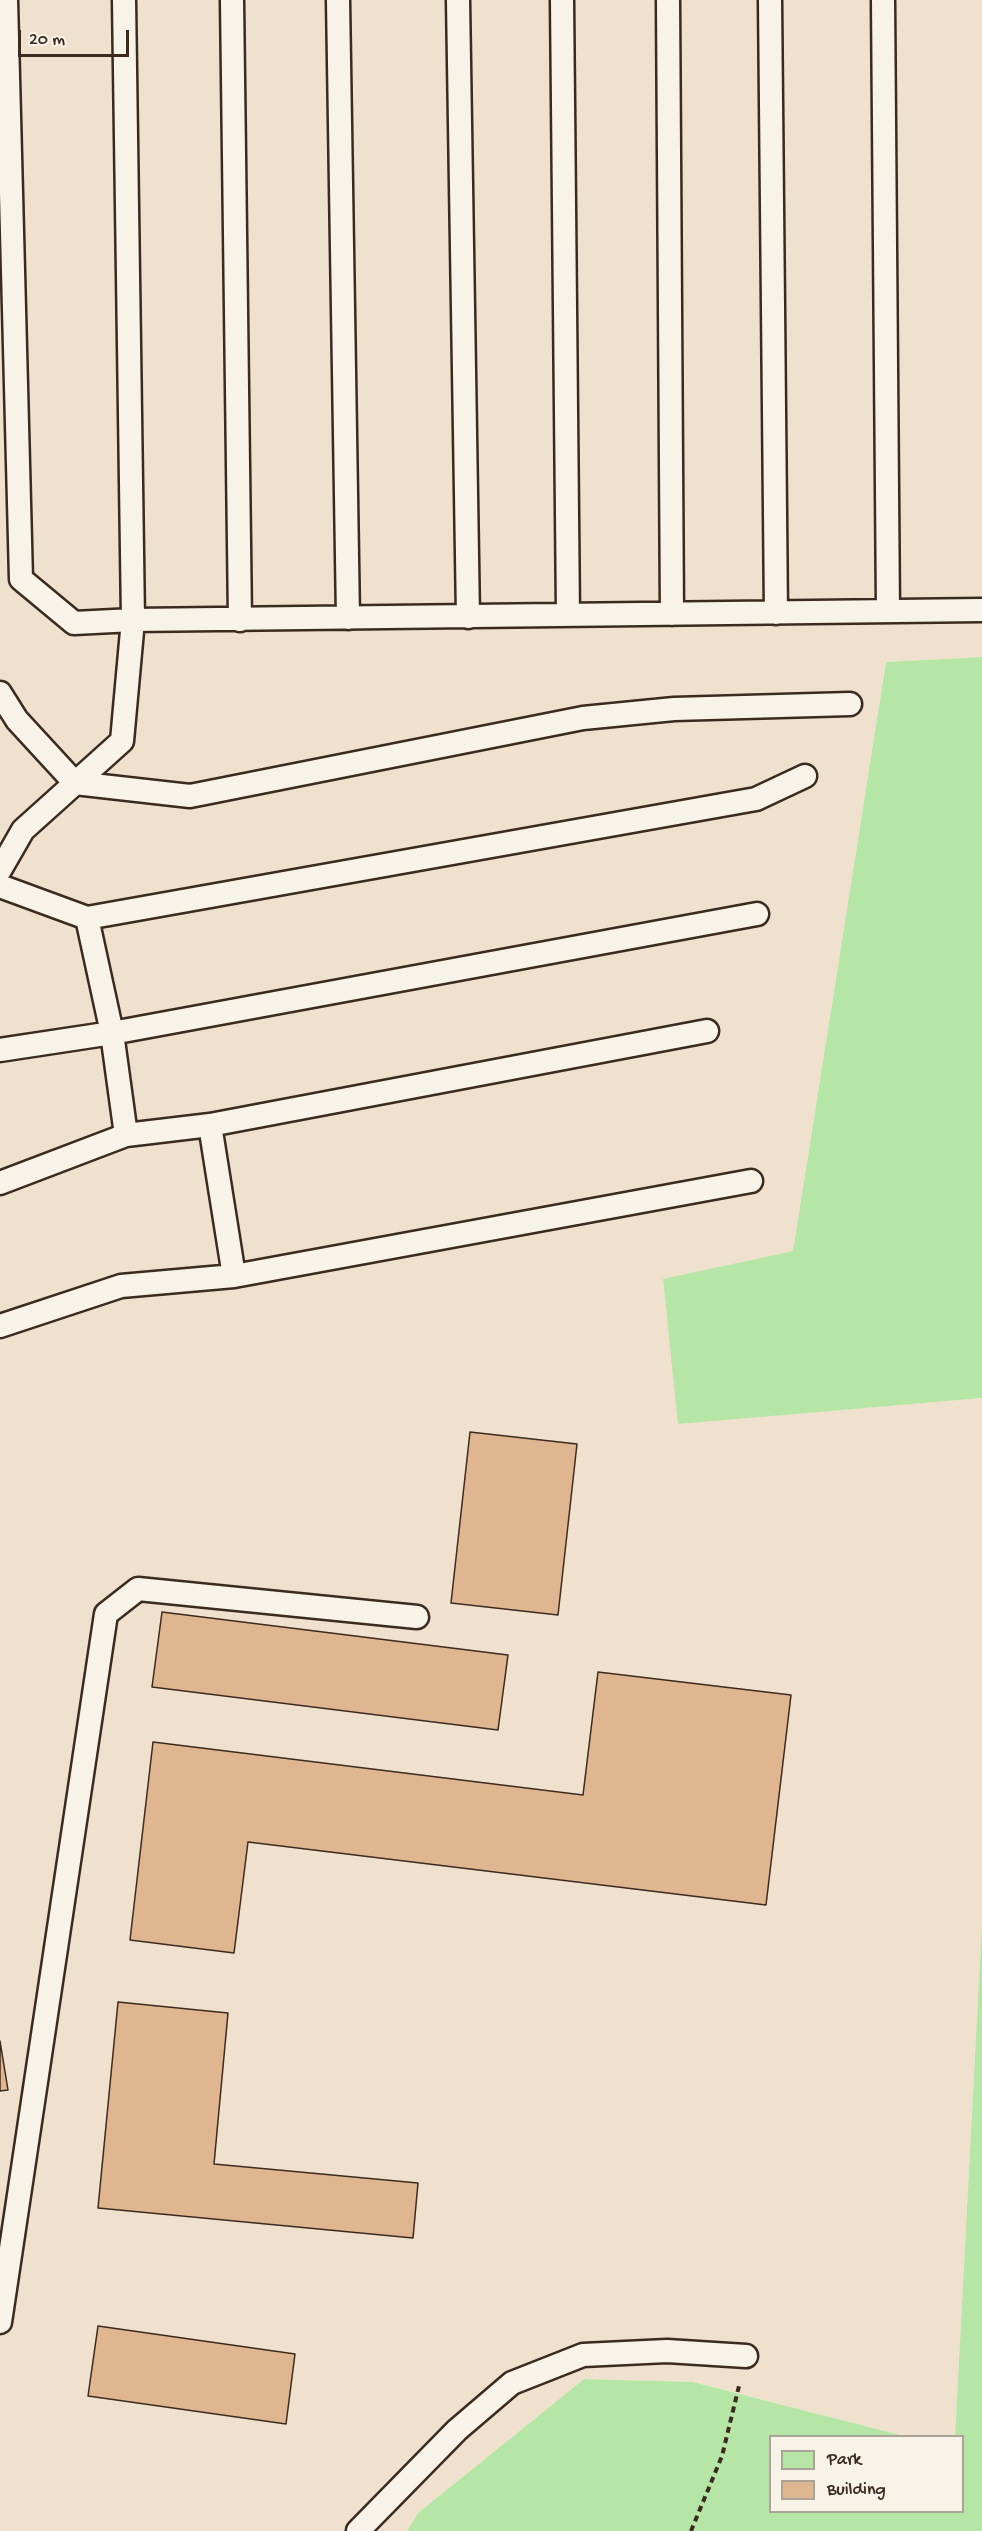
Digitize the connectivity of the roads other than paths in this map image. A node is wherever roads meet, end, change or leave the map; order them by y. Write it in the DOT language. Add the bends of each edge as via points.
graph roads {
  1 [pos="6,0"];
  2 [pos="124,0"];
  3 [pos="232,0"];
  4 [pos="338,0"];
  5 [pos="458,0"];
  6 [pos="562,0"];
  7 [pos="668,0"];
  8 [pos="770,0"];
  9 [pos="883,0"];
  10 [pos="982,610"];
  11 [pos="888,611"];
  12 [pos="776,613"];
  13 [pos="672,614"];
  14 [pos="568,615"];
  15 [pos="468,617"];
  16 [pos="348,618"];
  17 [pos="133,620"];
  18 [pos="240,620"];
  19 [pos="0,693"];
  20 [pos="850,704"];
  21 [pos="9,722"];
  22 [pos="805,776"];
  23 [pos="75,783"];
  24 [pos="0,870"];
  25 [pos="0,886"];
  26 [pos="757,914"];
  27 [pos="87,918"];
  28 [pos="707,1031"];
  29 [pos="112,1033"];
  30 [pos="0,1050"];
  31 [pos="210,1125"];
  32 [pos="126,1135"];
  33 [pos="751,1181"];
  34 [pos="0,1182"];
  35 [pos="234,1276"];
  36 [pos="0,1326"];
  37 [pos="417,1617"];
  38 [pos="0,2322"];
  39 [pos="746,2356"];
  40 [pos="358,2531"];
  1 -- 17 [label="lane" via="21,579 74,623"];
  2 -- 17 [label="lane"];
  3 -- 18 [label="lane"];
  4 -- 16 [label="lane"];
  5 -- 15 [label="lane"];
  6 -- 14 [label="lane"];
  7 -- 13 [label="lane"];
  8 -- 12 [label="lane"];
  9 -- 11 [label="lane"];
  10 -- 11 [label="lane"];
  11 -- 12 [label="lane"];
  12 -- 13 [label="lane"];
  13 -- 14 [label="lane"];
  14 -- 15 [label="lane"];
  15 -- 16 [label="lane"];
  16 -- 18 [label="lane"];
  17 -- 18 [label="lane"];
  17 -- 23 [label="lane" via="122,741"];
  19 -- 21 [label="lane"];
  20 -- 23 [label="lane" via="674,708 583,718 190,796"];
  21 -- 23 [label="lane"];
  22 -- 27 [label="lane" via="756,800"];
  23 -- 24 [label="lane" via="23,830"];
  25 -- 27 [label="lane"];
  26 -- 29 [label="lane"];
  27 -- 29 [label="lane"];
  28 -- 31 [label="lane"];
  29 -- 30 [label="lane"];
  29 -- 32 [label="lane"];
  31 -- 32 [label="lane"];
  31 -- 35 [label="lane"];
  32 -- 34 [label="lane"];
  33 -- 35 [label="lane"];
  35 -- 36 [label="lane" via="121,1286"];
  37 -- 38 [label="lane" via="138,1588 106,1614"];
  39 -- 40 [label="lane" via="666,2351 583,2355 512,2383 457,2430"];
}
